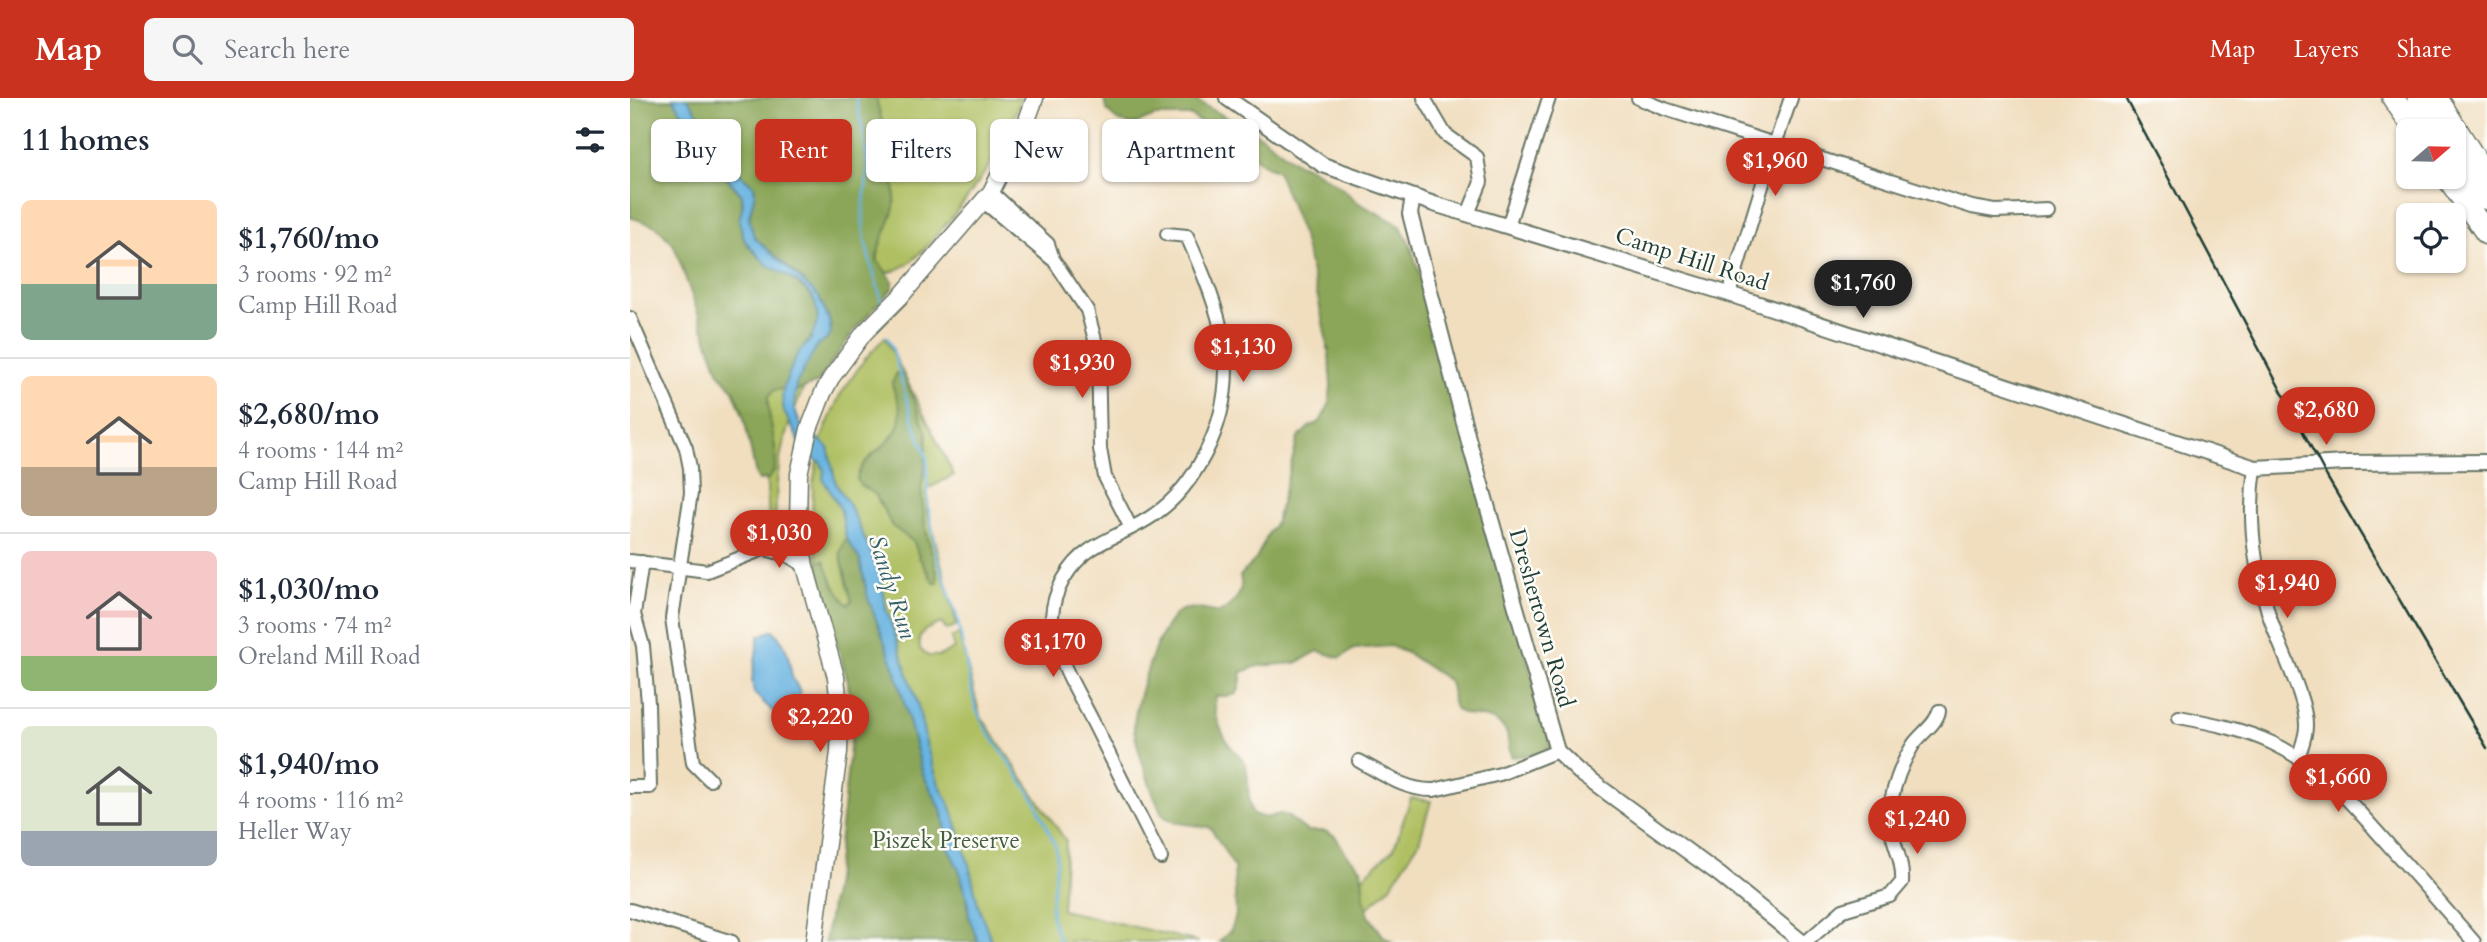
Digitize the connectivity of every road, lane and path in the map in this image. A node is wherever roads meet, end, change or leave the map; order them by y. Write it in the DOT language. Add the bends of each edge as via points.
graph roads {
  1 [pos="1035,98"];
  2 [pos="1227,98"];
  3 [pos="1424,98"];
  4 [pos="1549,98"];
  5 [pos="1638,98"];
  6 [pos="1791,98"];
  7 [pos="2393,98"];
  8 [pos="2418,98"];
  9 [pos="2437,98"];
  10 [pos="2408,119"];
  11 [pos="2432,119"];
  12 [pos="1775,144"];
  13 [pos="2466,168"];
  14 [pos="2487,178"];
  15 [pos="1389,188"];
  16 [pos="2455,189"];
  17 [pos="988,197"];
  18 [pos="1413,197"];
  19 [pos="2487,199"];
  20 [pos="2047,209"];
  21 [pos="1410,214"];
  22 [pos="1468,214"];
  23 [pos="1508,226"];
  24 [pos="1167,234"];
  25 [pos="2487,234"];
  26 [pos="1729,294"];
  27 [pos="630,318"];
  28 [pos="2487,462"];
  29 [pos="2255,468"];
  30 [pos="1131,528"];
  31 [pos="799,535"];
  32 [pos="764,549"];
  33 [pos="636,561"];
  34 [pos="805,566"];
  35 [pos="680,568"];
  36 [pos="632,614"];
  37 [pos="1938,711"];
  38 [pos="2179,717"];
  39 [pos="1558,751"];
  40 [pos="2298,758"];
  41 [pos="1359,761"];
  42 [pos="710,780"];
  43 [pos="630,787"];
  44 [pos="1161,858"];
  45 [pos="630,910"];
  46 [pos="732,942"];
  47 [pos="814,942"];
  48 [pos="1804,942"];
  49 [pos="2474,942"];
  1 -- 17 [label="main road"];
  2 -- 15 [label="street, Camp Hill Road" via="1323,165"];
  3 -- 22 [label="street" via="1445,134 1477,157 1481,182"];
  4 -- 23 [label="street"];
  5 -- 12 [label="street"];
  6 -- 12 [label="street"];
  7 -- 10 [label="highway"];
  8 -- 11 [label="highway"];
  9 -- 14 [label="highway"];
  12 -- 20 [label="street" via="1972,207"];
  12 -- 26 [label="street"];
  13 -- 19 [label="highway"];
  15 -- 18 [label="street, Camp Hill Road"];
  15 -- 21 [label="street"];
  16 -- 25 [label="highway"];
  17 -- 30 [label="street" via="1053,259 1087,310 1098,351 1103,468"];
  17 -- 31 [label="main road" via="864,333 831,378 802,457 797,491"];
  18 -- 21 [label="street, Dreshertown Road"];
  18 -- 22 [label="street, Camp Hill Road"];
  21 -- 39 [label="street, Dreshertown Road" via="1469,442"];
  22 -- 23 [label="street, Camp Hill Road"];
  23 -- 26 [label="street, Camp Hill Road"];
  24 -- 30 [label="street" via="1187,236 1213,296 1226,350 1226,391 1216,432 1198,467 1179,494"];
  26 -- 29 [label="street, Camp Hill Road"];
  27 -- 35 [label="street" via="690,468"];
  28 -- 29 [label="street, Camp Hill Road"];
  29 -- 40 [label="street" via="2253,527 2261,587 2305,716"];
  30 -- 44 [label="street" via="1089,550 1074,565 1054,600 1052,620 1064,663"];
  31 -- 32 [label="street"];
  31 -- 34 [label="main road"];
  32 -- 34 [label="street"];
  32 -- 35 [label="street" via="706,571"];
  33 -- 35 [label="street"];
  33 -- 36 [label="street"];
  34 -- 47 [label="main road" via="836,677 841,715"];
  35 -- 42 [label="street" via="672,618 674,639 693,763"];
  36 -- 43 [label="street" via="643,646 650,787"];
  37 -- 48 [label="street" via="1911,749 1891,802 1889,825 1902,864 1902,881 1890,896 1843,910"];
  38 -- 40 [label="street" via="2244,732"];
  39 -- 41 [label="street" via="1500,774 1434,790 1404,785"];
  39 -- 48 [label="street" via="1579,772"];
  40 -- 49 [label="street" via="2346,799"];
  45 -- 46 [label="street"];
}
